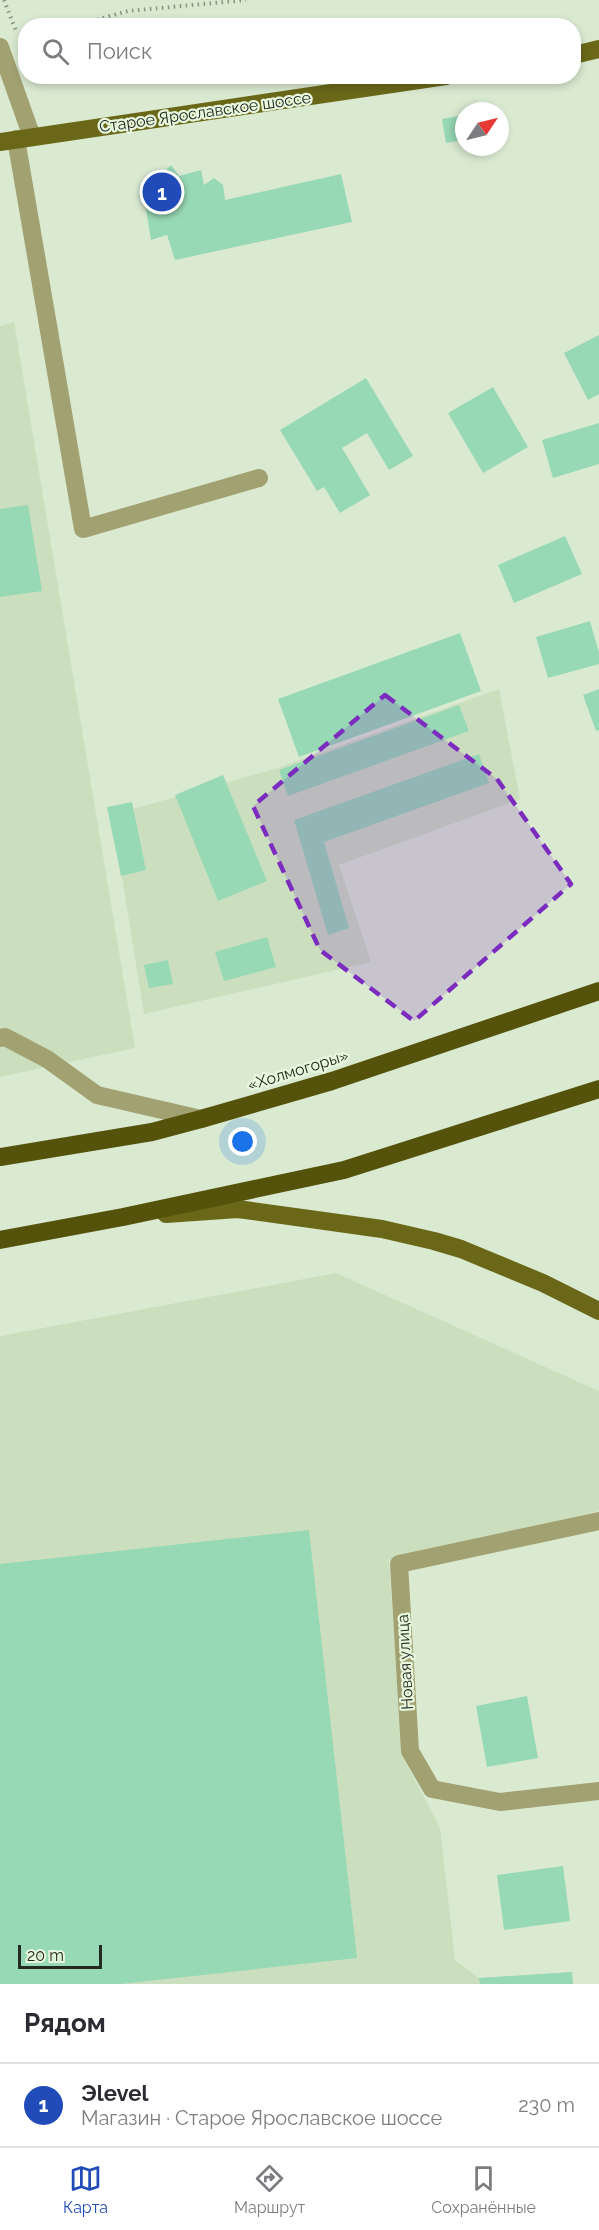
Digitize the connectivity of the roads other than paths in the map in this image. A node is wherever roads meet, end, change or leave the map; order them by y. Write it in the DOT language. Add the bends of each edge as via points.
graph roads {
  1 [pos="0,47"];
  2 [pos="599,49"];
  3 [pos="581,52"];
  4 [pos="391,84"];
  5 [pos="16,139"];
  6 [pos="259,477"];
  7 [pos="599,991"];
  8 [pos="0,1038"];
  9 [pos="599,1089"];
  10 [pos="201,1119"];
  11 [pos="0,1157"];
  12 [pos="123,1217"];
  13 [pos="0,1240"];
  14 [pos="599,1311"];
  15 [pos="599,1521"];
  16 [pos="599,1791"];
  1 -- 5 [label="street"];
  2 -- 3 [label="main road"];
  4 -- 5 [label="main road, Старое Ярославское шоссе"];
  5 -- 6 [label="street" via="83,529"];
  7 -- 10 [label="highway, «Холмогоры»" via="332,1081"];
  8 -- 10 [label="street" via="47,1059 97,1095"];
  9 -- 12 [label="highway" via="344,1170"];
  10 -- 11 [label="highway, «Холмогоры»" via="152,1132"];
  12 -- 13 [label="highway"];
  12 -- 14 [label="main road" via="238,1209 382,1229 461,1249"];
  15 -- 16 [label="street, Новая улица" via="399,1564 410,1751 432,1789 500,1802"];
}
